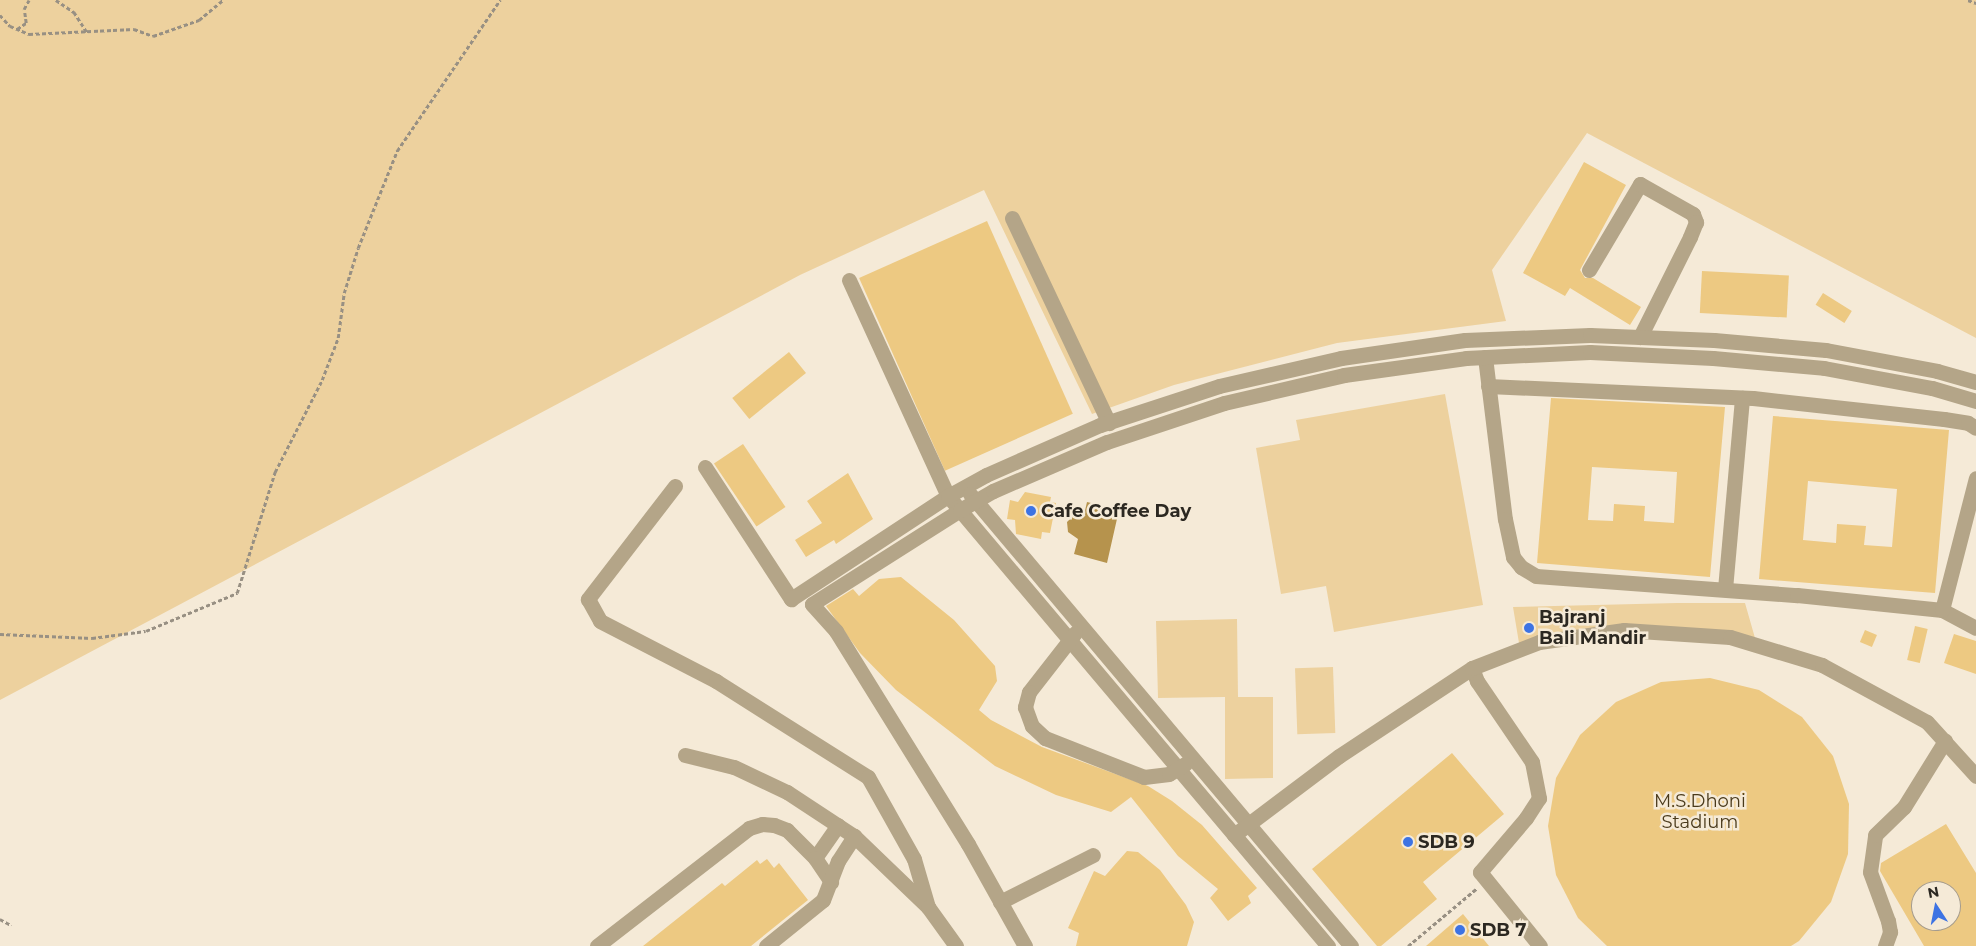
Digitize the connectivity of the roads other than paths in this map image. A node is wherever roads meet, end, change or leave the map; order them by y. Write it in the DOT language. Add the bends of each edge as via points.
graph roads {
  1 [pos="1012,218"];
  2 [pos="1589,270"];
  3 [pos="849,280"];
  4 [pos="1640,337"];
  5 [pos="1484,357"];
  6 [pos="1976,382"];
  7 [pos="1488,386"];
  8 [pos="1742,398"];
  9 [pos="1976,401"];
  10 [pos="1109,422"];
  11 [pos="1976,428"];
  12 [pos="704,467"];
  13 [pos="1976,478"];
  14 [pos="674,486"];
  15 [pos="964,487"];
  16 [pos="948,496"];
  17 [pos="976,501"];
  18 [pos="960,510"];
  19 [pos="1725,589"];
  20 [pos="1942,610"];
  21 [pos="1081,626"];
  22 [pos="1976,628"];
  23 [pos="1069,639"];
  24 [pos="1472,668"];
  25 [pos="1945,741"];
  26 [pos="685,754"];
  27 [pos="1193,758"];
  28 [pos="1178,768"];
  29 [pos="1976,776"];
  30 [pos="1248,824"];
  31 [pos="838,825"];
  32 [pos="1234,835"];
  33 [pos="854,836"];
  34 [pos="1092,855"];
  35 [pos="815,858"];
  36 [pos="831,882"];
  37 [pos="1000,902"];
  38 [pos="928,907"];
  39 [pos="597,946"];
  40 [pos="766,946"];
  41 [pos="956,946"];
  42 [pos="1025,946"];
  43 [pos="1328,946"];
  44 [pos="1351,946"];
  45 [pos="1540,946"];
  46 [pos="1885,946"];
  1 -- 10 [label="street"];
  2 -- 4 [label="street" via="1640,184 1693,214 1696,222 1690,237"];
  3 -- 16 [label="street"];
  4 -- 6 [label="street" via="1826,350 1937,371"];
  4 -- 10 [label="street" via="1590,335 1465,340 1341,358 1219,386"];
  5 -- 7 [label="street"];
  5 -- 9 [label="street" via="1590,352 1713,358 1824,368 1932,388"];
  5 -- 17 [label="street" via="1344,375 1224,403 1107,442"];
  7 -- 8 [label="street"];
  7 -- 19 [label="street" via="1506,528 1513,557 1521,568 1536,576"];
  8 -- 11 [label="street" via="1944,419 1968,423"];
  8 -- 19 [label="street"];
  10 -- 15 [label="street"];
  12 -- 16 [label="street" via="791,599"];
  13 -- 20 [label="street"];
  14 -- 38 [label="street" via="588,599 600,621 716,680 868,777 914,859"];
  15 -- 16 [label="street"];
  15 -- 17 [label="street"];
  16 -- 18 [label="street"];
  17 -- 18 [label="street"];
  17 -- 21 [label="street"];
  18 -- 23 [label="street"];
  18 -- 37 [label="street" via="812,604 836,631"];
  19 -- 20 [label="street"];
  20 -- 22 [label="street"];
  21 -- 23 [label="street"];
  21 -- 27 [label="street"];
  23 -- 28 [label="street"];
  23 -- 28 [label="street" via="1025,701 1025,713 1032,726 1045,738 1144,777 1169,774"];
  24 -- 25 [label="street" via="1539,642 1624,630 1730,636 1822,665 1927,722"];
  24 -- 30 [label="street" via="1339,756"];
  24 -- 45 [label="street" via="1477,681 1532,762 1539,798 1480,872"];
  25 -- 29 [label="street"];
  25 -- 46 [label="street" via="1904,807 1876,835 1870,872 1888,921 1890,932"];
  26 -- 31 [label="street" via="734,767 787,792"];
  27 -- 28 [label="street"];
  27 -- 30 [label="street"];
  28 -- 32 [label="street"];
  30 -- 32 [label="street"];
  30 -- 44 [label="street"];
  31 -- 33 [label="street"];
  31 -- 35 [label="street"];
  32 -- 43 [label="street"];
  33 -- 36 [label="street" via="838,860"];
  33 -- 38 [label="street"];
  34 -- 37 [label="street"];
  35 -- 36 [label="street"];
  35 -- 39 [label="street" via="787,830 774,825 749,828"];
  36 -- 40 [label="street" via="823,900"];
  37 -- 42 [label="street"];
  38 -- 41 [label="street"];
}
